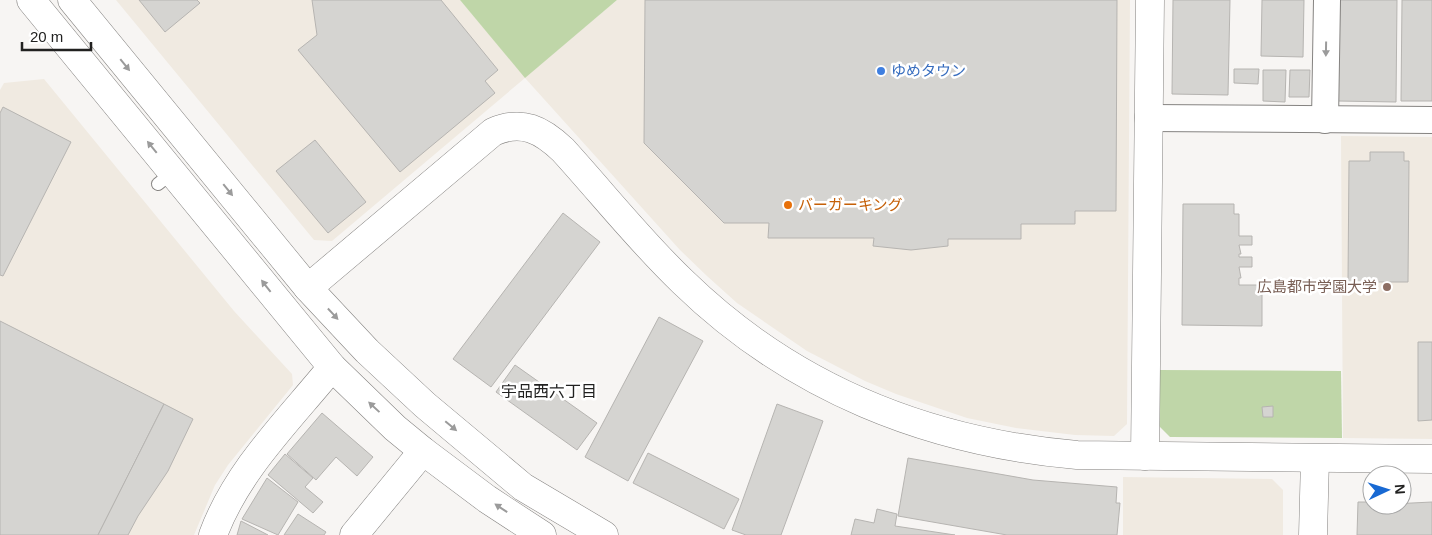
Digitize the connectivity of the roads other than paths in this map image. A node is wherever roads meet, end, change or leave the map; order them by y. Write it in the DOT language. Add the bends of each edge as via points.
graph roads {
  1 [pos="31,0"];
  2 [pos="72,0"];
  3 [pos="1150,0"];
  4 [pos="1326,0"];
  5 [pos="1148,118"];
  6 [pos="1325,120"];
  7 [pos="1432,120"];
  8 [pos="308,288"];
  9 [pos="332,367"];
  10 [pos="423,450"];
  11 [pos="1145,456"];
  12 [pos="1315,459"];
  13 [pos="1432,459"];
  14 [pos="213,535"];
  15 [pos="354,535"];
  16 [pos="542,535"];
  17 [pos="604,535"];
  18 [pos="1313,535"];
  9 -- 1 [label="street, one-way" via="165,178"];
  2 -- 8 [label="street, one-way"];
  3 -- 5 [label="street"];
  4 -- 6 [label="street, one-way"];
  5 -- 6 [label="street"];
  5 -- 11 [label="street"];
  6 -- 7 [label="street"];
  8 -- 11 [label="street" via="493,132 512,126 532,127 563,150 702,300 768,351 820,382 881,411 972,440 1043,452"];
  8 -- 17 [label="street, one-way" via="367,351 425,405 523,487"];
  10 -- 9 [label="street, one-way"];
  9 -- 14 [label="street" via="241,480"];
  10 -- 15 [label="street"];
  16 -- 10 [label="street, one-way" via="487,499"];
  11 -- 12 [label="street"];
  12 -- 13 [label="street"];
  12 -- 18 [label="street"];
}
